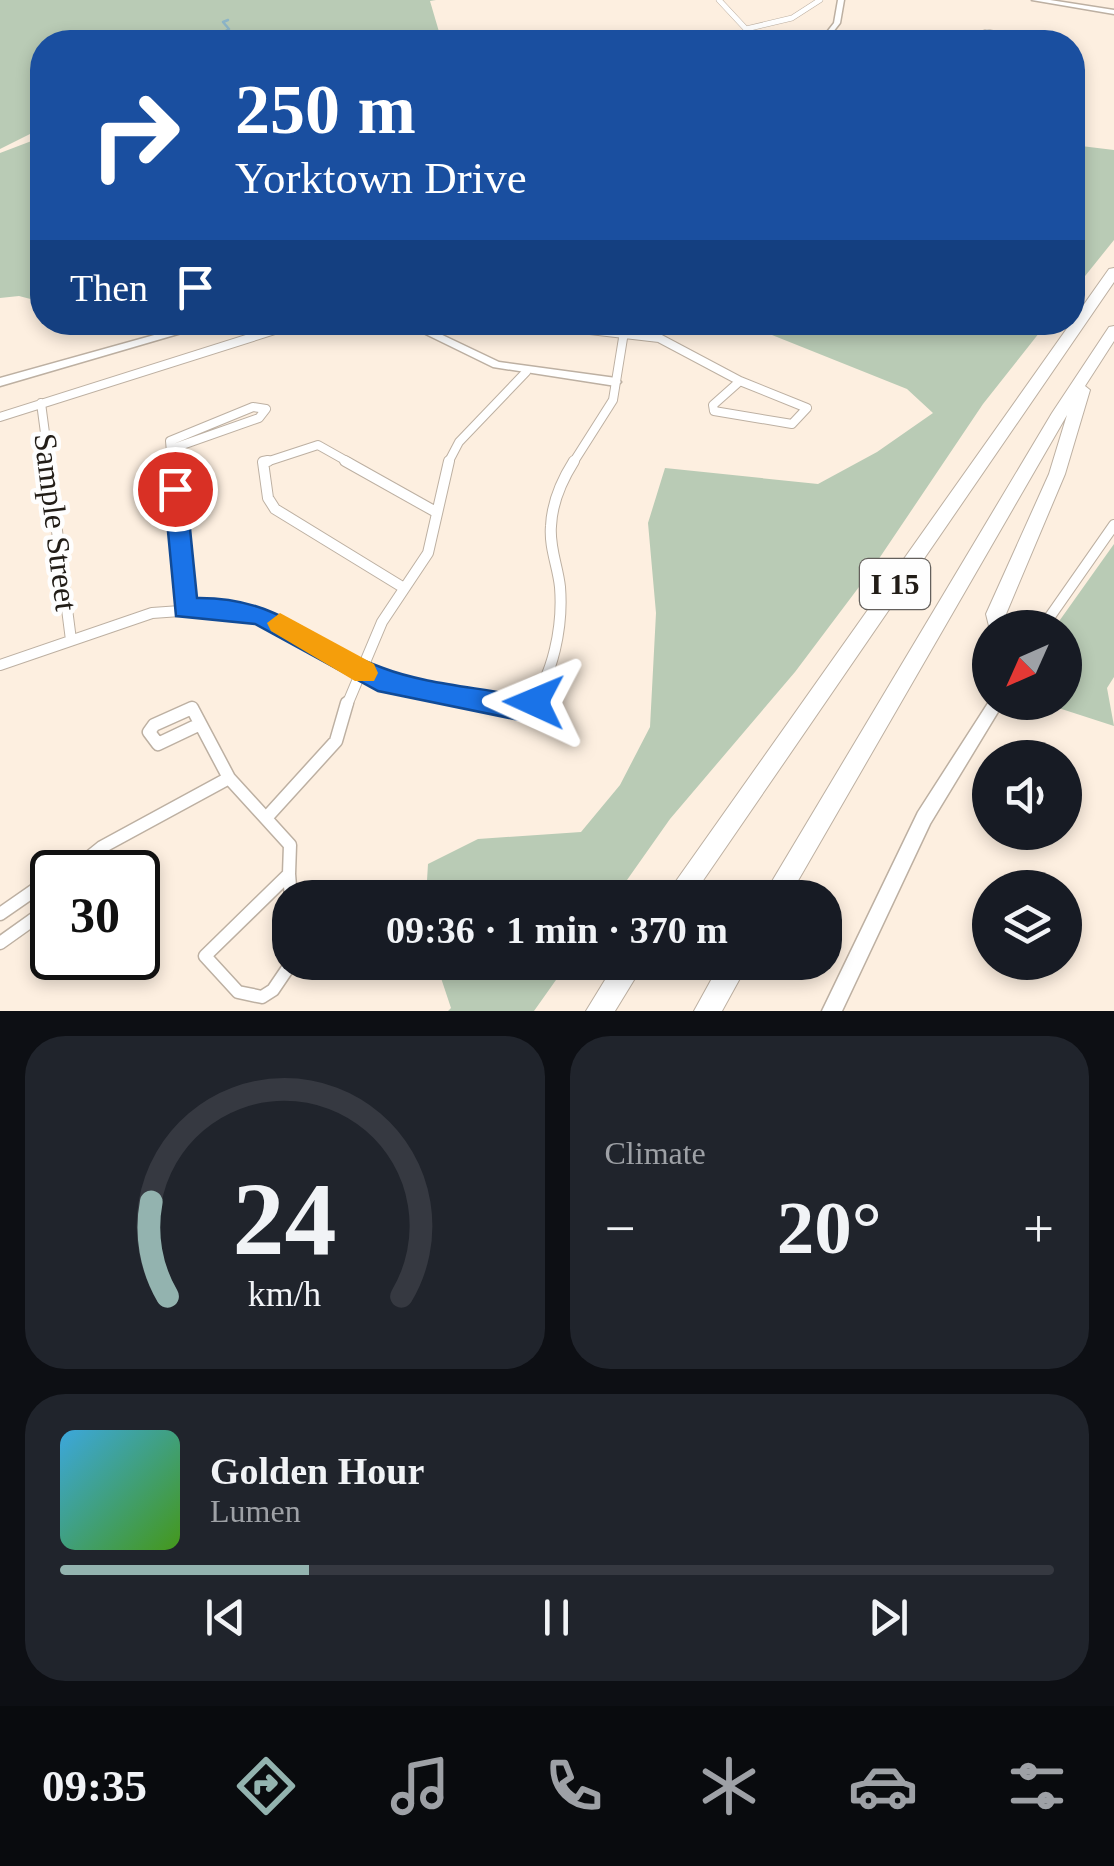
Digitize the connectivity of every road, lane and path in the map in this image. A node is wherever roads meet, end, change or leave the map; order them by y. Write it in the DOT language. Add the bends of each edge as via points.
graph roads {
  1 [pos="719,0"];
  2 [pos="820,0"];
  3 [pos="845,0"];
  4 [pos="1036,0"];
  5 [pos="1058,0"];
  6 [pos="1110,8"];
  7 [pos="833,30"];
  8 [pos="1114,272"];
  9 [pos="1085,313"];
  10 [pos="1114,330"];
  11 [pos="145,335"];
  12 [pos="164,335"];
  13 [pos="258,335"];
  14 [pos="430,335"];
  15 [pos="624,335"];
  16 [pos="642,335"];
  17 [pos="1070,335"];
  18 [pos="1088,370"];
  19 [pos="526,372"];
  20 [pos="0,378"];
  21 [pos="740,381"];
  22 [pos="616,382"];
  23 [pos="41,403"];
  24 [pos="0,417"];
  25 [pos="171,449"];
  26 [pos="436,512"];
  27 [pos="1114,525"];
  28 [pos="404,588"];
  29 [pos="185,608"];
  30 [pos="998,610"];
  31 [pos="1055,610"];
  32 [pos="71,640"];
  33 [pos="0,665"];
  34 [pos="361,671"];
  35 [pos="986,720"];
  36 [pos="198,726"];
  37 [pos="229,778"];
  38 [pos="267,816"];
  39 [pos="98,850"];
  40 [pos="289,874"];
  41 [pos="283,880"];
  42 [pos="290,880"];
  43 [pos="689,880"];
  44 [pos="785,880"];
  45 [pos="272,891"];
  46 [pos="30,893"];
  47 [pos="0,914"];
  48 [pos="30,922"];
  49 [pos="0,943"];
  50 [pos="280,980"];
  51 [pos="620,980"];
  52 [pos="726,980"];
  53 [pos="599,1011"];
  54 [pos="708,1011"];
  55 [pos="832,1011"];
  1 -- 2 [label="street" via="746,28 792,18"];
  3 -- 7 [label="street"];
  4 -- 6 [label="main road"];
  5 -- 6 [label="main road"];
  8 -- 9 [label="highway, I 15"];
  10 -- 18 [label="highway, I 15"];
  11 -- 20 [label="street"];
  12 -- 20 [label="street"];
  13 -- 23 [label="street"];
  14 -- 19 [label="street" via="470,356"];
  15 -- 22 [label="street"];
  16 -- 21 [label="street"];
  17 -- 43 [label="highway, I 15"];
  18 -- 30 [label="highway" via="1057,474"];
  18 -- 44 [label="highway, I 15"];
  19 -- 22 [label="street"];
  19 -- 26 [label="street" via="459,442 444,470"];
  21 -- 21 [label="street" via="714,411 792,424 806,408"];
  22 -- 34 [label="street" via="614,399 566,468 556,497 550,526 561,592 554,650 534,702 524,709"];
  23 -- 24 [label="street"];
  23 -- 32 [label="street, Sample Street"];
  25 -- 25 [label="street" via="259,418 266,409 253,407 174,436"];
  25 -- 29 [label="street"];
  26 -- 28 [label="street" via="428,553"];
  26 -- 28 [label="street" via="318,446 264,462 275,509"];
  27 -- 31 [label="street"];
  28 -- 34 [label="street"];
  29 -- 32 [label="street"];
  29 -- 34 [label="street" via="260,615"];
  32 -- 33 [label="street"];
  34 -- 38 [label="street" via="336,741"];
  35 -- 55 [label="street" via="924,818"];
  36 -- 37 [label="street"];
  37 -- 38 [label="street"];
  37 -- 39 [label="street"];
  38 -- 40 [label="street" via="290,845"];
  40 -- 41 [label="street"];
  40 -- 42 [label="street"];
  45 -- 50 [label="street" via="205,956 238,992 262,997"];
  46 -- 47 [label="street"];
  48 -- 49 [label="street"];
  51 -- 53 [label="highway"];
  52 -- 54 [label="highway"];
}
